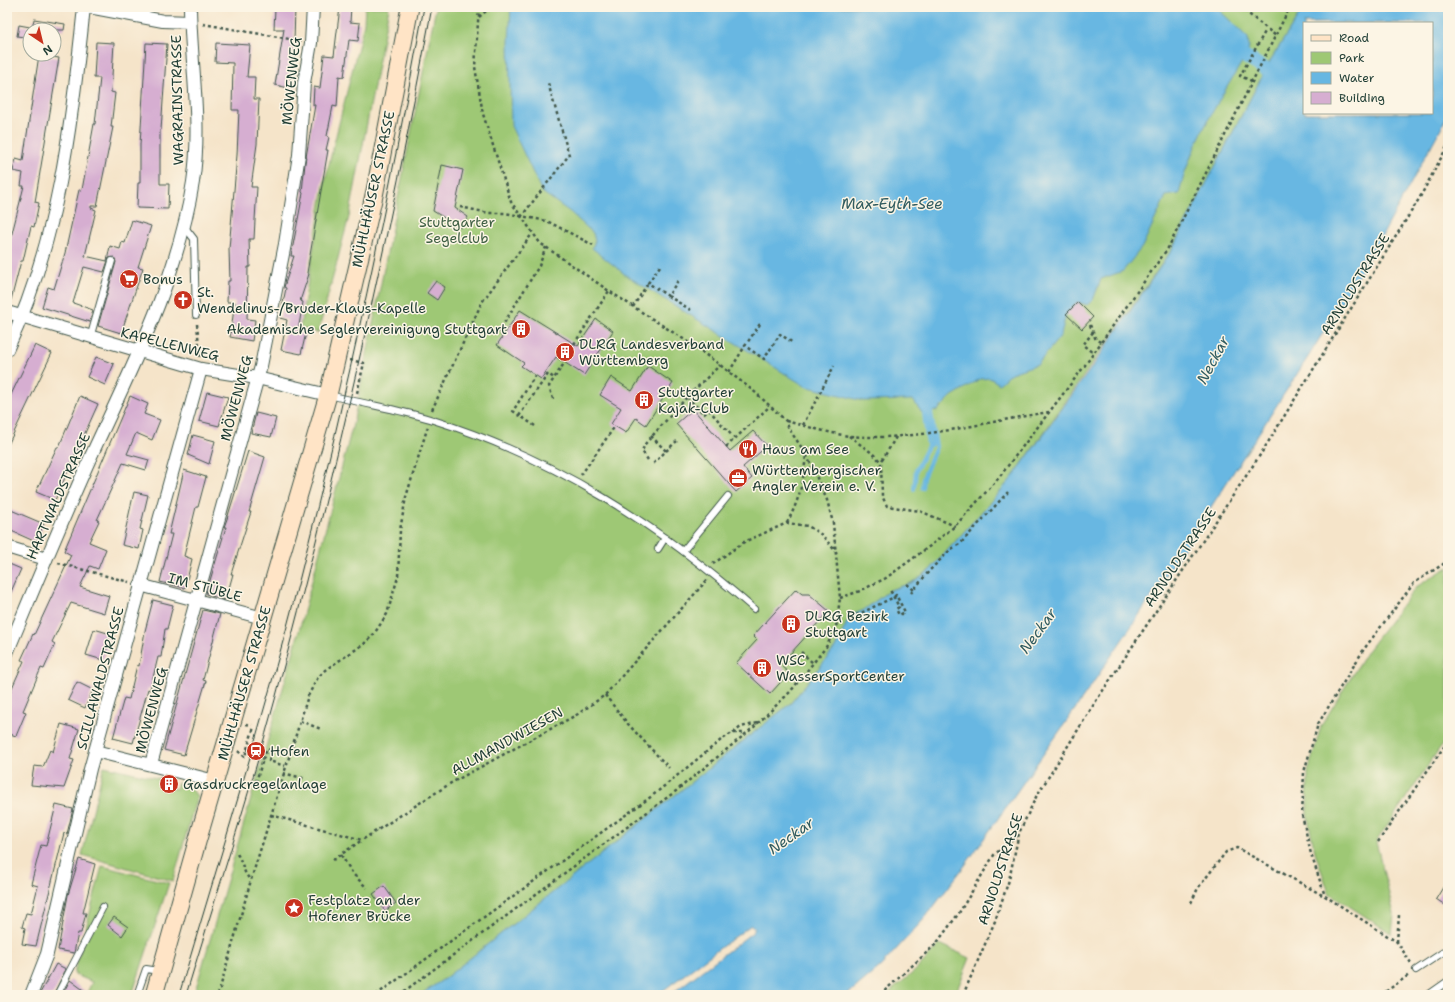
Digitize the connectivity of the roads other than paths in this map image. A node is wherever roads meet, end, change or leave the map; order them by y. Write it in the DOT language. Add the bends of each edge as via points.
graph roads {
  1 [pos="84,7"];
  2 [pos="89,7"];
  3 [pos="190,7"];
  4 [pos="313,7"];
  5 [pos="410,7"];
  6 [pos="190,22"];
  7 [pos="184,226"];
  8 [pos="112,261"];
  9 [pos="7,312"];
  10 [pos="196,315"];
  11 [pos="23,317"];
  12 [pos="90,338"];
  13 [pos="7,350"];
  14 [pos="139,352"];
  15 [pos="201,369"];
  16 [pos="257,378"];
  17 [pos="328,395"];
  18 [pos="728,496"];
  19 [pos="665,538"];
  20 [pos="7,547"];
  21 [pos="658,549"];
  22 [pos="683,551"];
  23 [pos="46,559"];
  24 [pos="140,585"];
  25 [pos="197,601"];
  26 [pos="754,609"];
  27 [pos="263,618"];
  28 [pos="7,653"];
  29 [pos="96,751"];
  30 [pos="151,764"];
  31 [pos="215,781"];
  32 [pos="102,907"];
  33 [pos="1447,951"];
  34 [pos="1416,970"];
  35 [pos="160,971"];
  36 [pos="1448,981"];
  37 [pos="31,995"];
  38 [pos="57,995"];
  39 [pos="137,995"];
  40 [pos="154,995"];
  41 [pos="1428,995"];
  1 -- 11 [label="street" via="64,168"];
  2 -- 6 [label="street" via="163,21"];
  3 -- 6 [label="street, WAGRAINSTRASSE"];
  4 -- 16 [label="street, MÖWENWEG" via="299,155"];
  5 -- 17 [label="main road, MÜHLHÄUSER STRASSE" via="374,191"];
  6 -- 7 [label="street, WAGRAINSTRASSE" via="196,151"];
  7 -- 10 [label="lane" via="194,239"];
  7 -- 14 [label="street, WAGRAINSTRASSE" via="172,267"];
  8 -- 12 [label="lane"];
  9 -- 11 [label="street, KAPELLENWEG"];
  11 -- 12 [label="street, KAPELLENWEG"];
  11 -- 13 [label="street"];
  12 -- 14 [label="street, KAPELLENWEG"];
  14 -- 15 [label="street, KAPELLENWEG"];
  14 -- 23 [label="street, HARTWALDSTRASSE"];
  15 -- 16 [label="street, KAPELLENWEG"];
  15 -- 24 [label="street, SCILLAWALDSTRASSE"];
  16 -- 17 [label="street, KAPELLENWEG"];
  16 -- 25 [label="street, MÖWENWEG"];
  17 -- 19 [label="lane" via="429,419 534,459 577,480 634,515"];
  17 -- 27 [label="main road, MÜHLHÄUSER STRASSE"];
  18 -- 22 [label="lane"];
  19 -- 21 [label="lane"];
  19 -- 22 [label="lane"];
  20 -- 23 [label="street"];
  22 -- 26 [label="lane"];
  23 -- 28 [label="street, HARTWALDSTRASSE"];
  24 -- 25 [label="street, IM STÜBLE"];
  24 -- 29 [label="street, SCILLAWALDSTRASSE"];
  25 -- 27 [label="street, IM STÜBLE"];
  25 -- 30 [label="street, MÖWENWEG"];
  27 -- 31 [label="main road, MÜHLHÄUSER STRASSE"];
  29 -- 30 [label="street"];
  29 -- 37 [label="street, SCILLAWALDSTRASSE" via="47,954"];
  30 -- 31 [label="street"];
  31 -- 35 [label="main road, MÜHLHÄUSER STRASSE"];
  32 -- 38 [label="lane"];
  33 -- 34 [label="lane"];
  35 -- 39 [label="lane" via="146,969"];
  35 -- 40 [label="main road, MÜHLHÄUSER STRASSE"];
  36 -- 41 [label="lane"];
}
